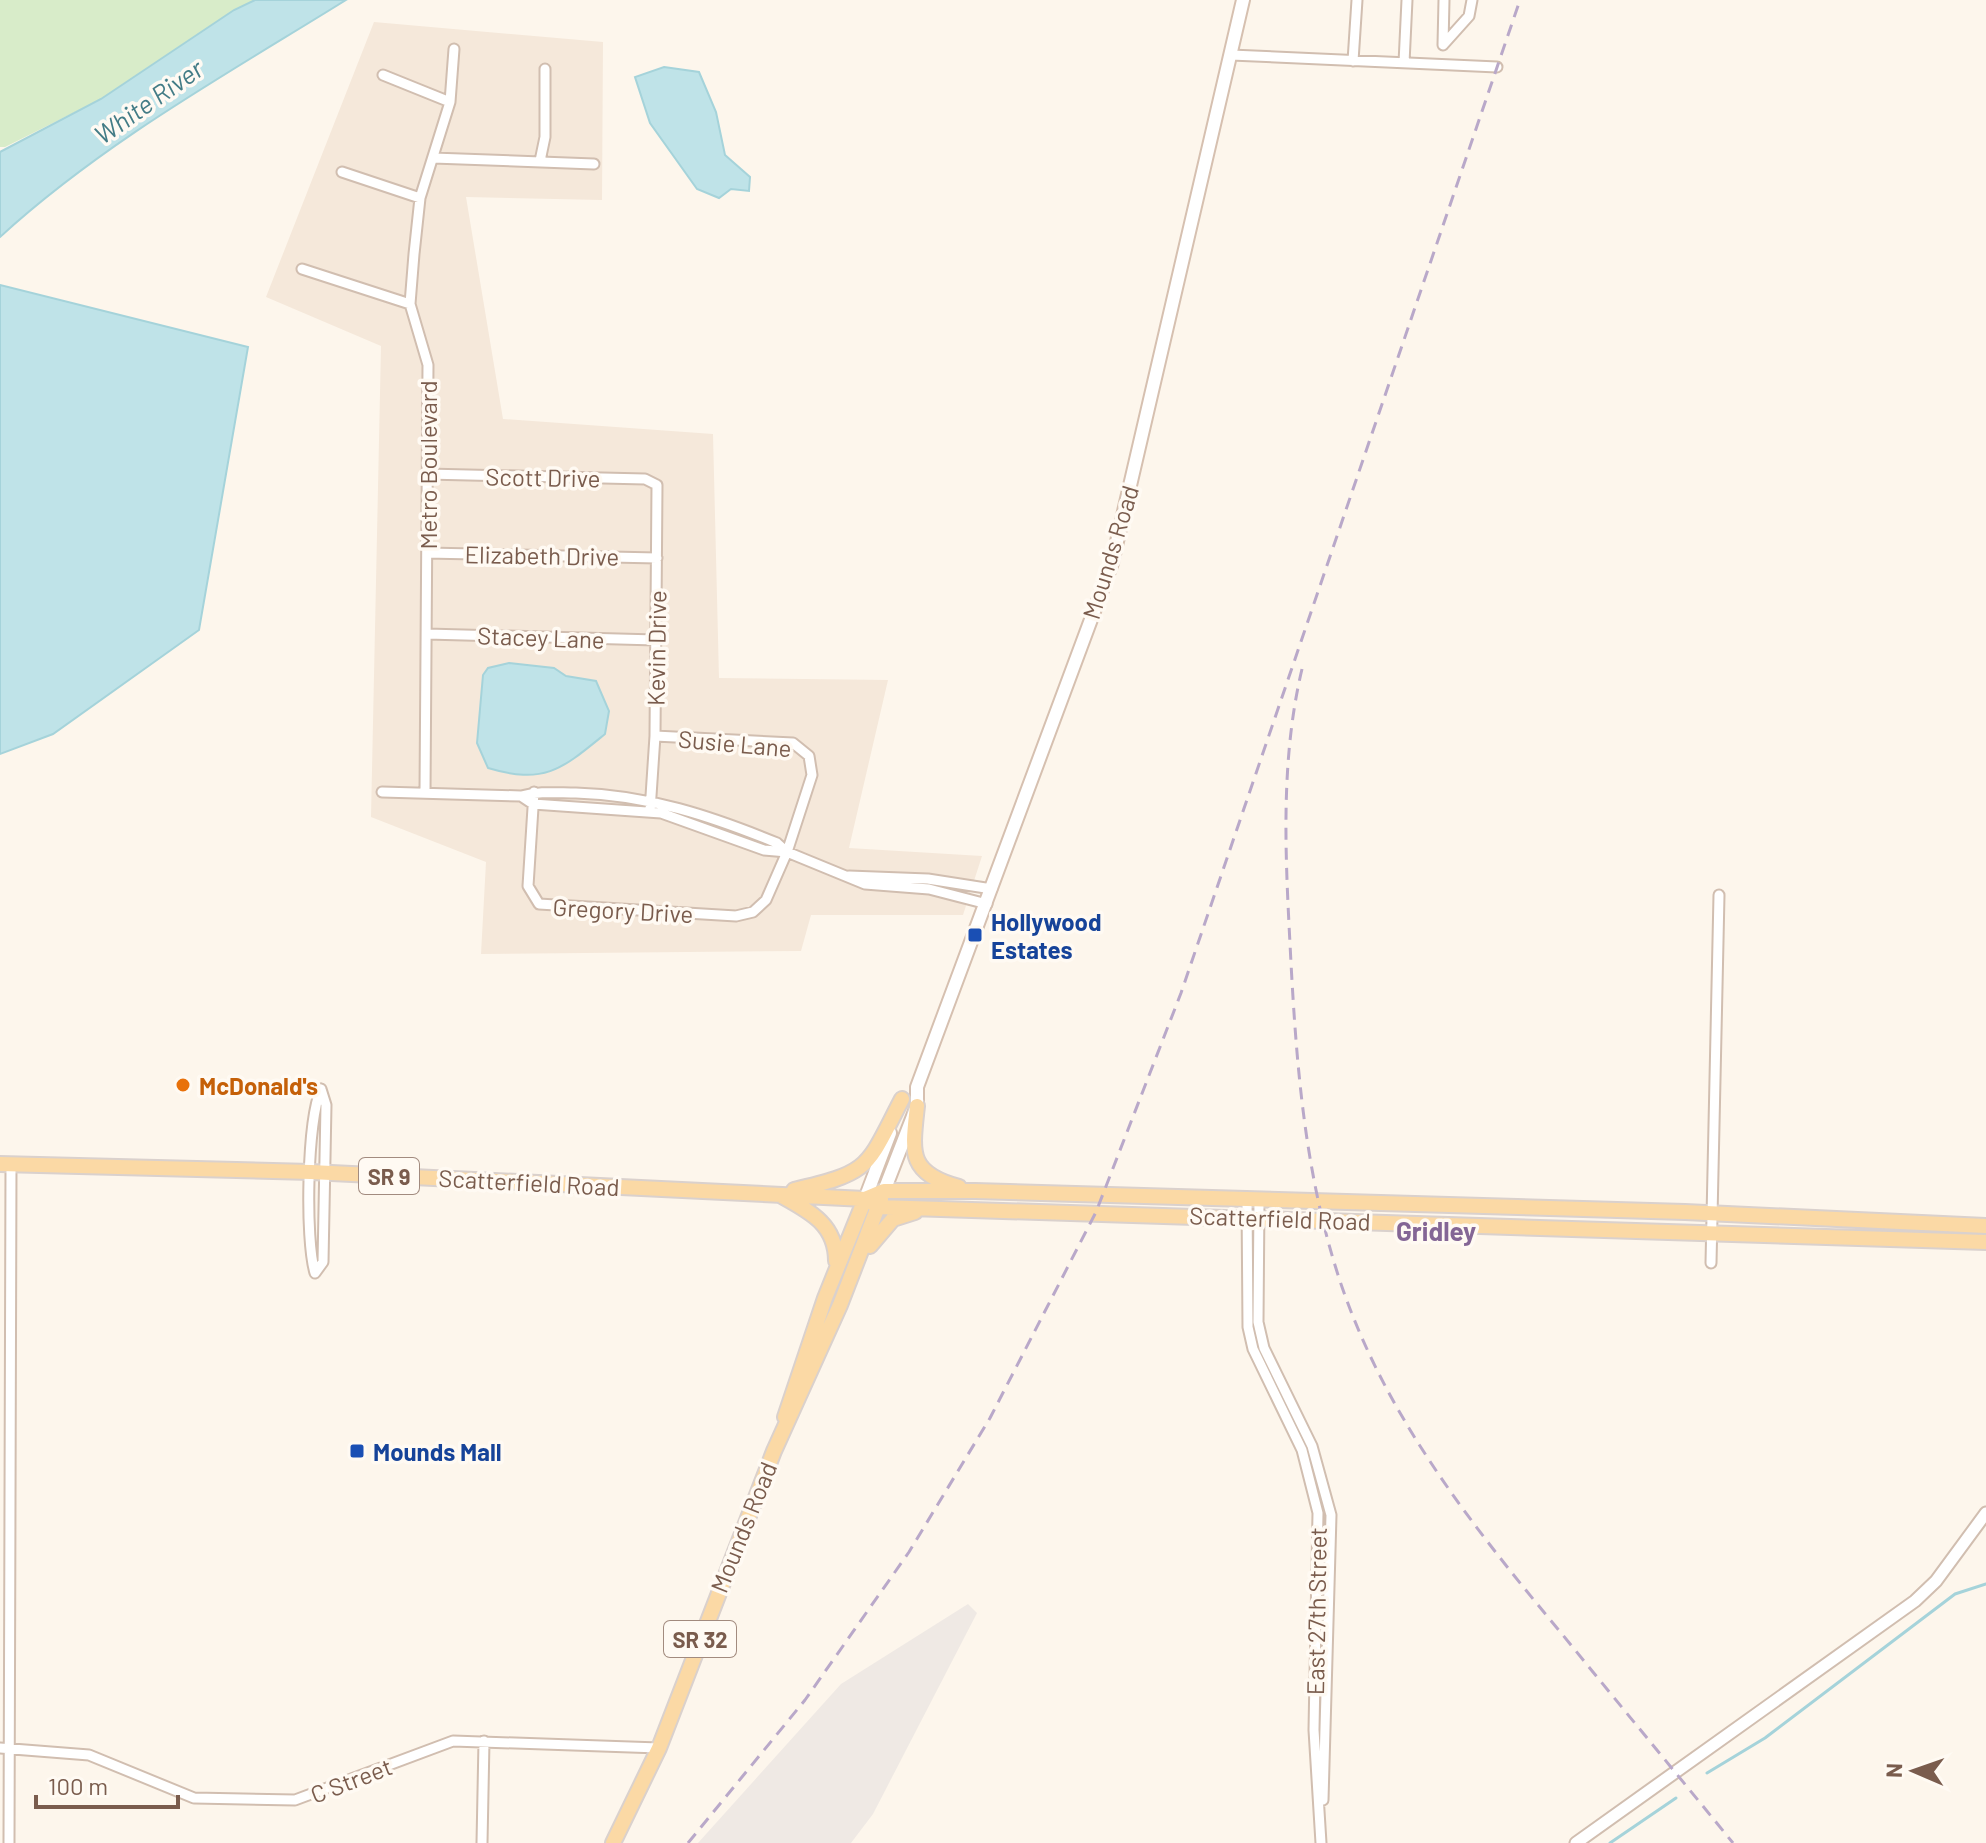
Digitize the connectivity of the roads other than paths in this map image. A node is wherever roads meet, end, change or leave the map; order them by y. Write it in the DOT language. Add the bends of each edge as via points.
graph roads {
  1 [pos="1243,0"];
  2 [pos="1357,0"];
  3 [pos="1407,0"];
  4 [pos="1444,0"];
  5 [pos="1472,0"];
  6 [pos="454,49"];
  7 [pos="1231,55"];
  8 [pos="1353,61"];
  9 [pos="1404,63"];
  10 [pos="1497,67"];
  11 [pos="545,69"];
  12 [pos="383,75"];
  13 [pos="450,102"];
  14 [pos="433,158"];
  15 [pos="540,161"];
  16 [pos="594,164"];
  17 [pos="342,172"];
  18 [pos="420,198"];
  19 [pos="302,269"];
  20 [pos="410,304"];
  21 [pos="427,474"];
  22 [pos="657,485"];
  23 [pos="427,553"];
  24 [pos="657,558"];
  25 [pos="427,634"];
  26 [pos="656,640"];
  27 [pos="655,736"];
  28 [pos="382,792"];
  29 [pos="425,792"];
  30 [pos="534,792"];
  31 [pos="521,796"];
  32 [pos="533,804"];
  33 [pos="650,806"];
  34 [pos="787,852"];
  35 [pos="846,876"];
  36 [pos="992,889"];
  37 [pos="1719,895"];
  38 [pos="987,904"];
  39 [pos="917,1087"];
  40 [pos="902,1099"];
  41 [pos="917,1106"];
  42 [pos="6,1164"];
  43 [pos="318,1172"];
  44 [pos="884,1191"];
  45 [pos="975,1191"];
  46 [pos="778,1194"];
  47 [pos="865,1199"];
  48 [pos="1253,1201"];
  49 [pos="879,1207"];
  50 [pos="938,1207"];
  51 [pos="1712,1214"];
  52 [pos="1252,1218"];
  53 [pos="1986,1226"];
  54 [pos="1711,1232"];
  55 [pos="1986,1242"];
  56 [pos="1711,1263"];
  57 [pos="836,1269"];
  58 [pos="853,1274"];
  59 [pos="781,1433"];
  60 [pos="0,1466"];
  61 [pos="12,1466"];
  62 [pos="1986,1513"];
  63 [pos="484,1741"];
  64 [pos="5,1748"];
  65 [pos="659,1748"];
  66 [pos="9,1843"];
  67 [pos="482,1843"];
  68 [pos="613,1843"];
  69 [pos="1321,1843"];
  70 [pos="1576,1843"];
  1 -- 7 [label="main road, Mounds Road"];
  2 -- 8 [label="street"];
  3 -- 9 [label="street"];
  4 -- 5 [label="street" via="1443,45 1469,16"];
  6 -- 13 [label="street, Metro Boulevard"];
  7 -- 8 [label="street"];
  7 -- 36 [label="main road, Mounds Road" via="1112,563"];
  8 -- 9 [label="street"];
  9 -- 10 [label="street"];
  11 -- 15 [label="street"];
  12 -- 13 [label="street"];
  13 -- 14 [label="street, Metro Boulevard"];
  14 -- 15 [label="street"];
  14 -- 18 [label="street, Metro Boulevard"];
  15 -- 16 [label="street"];
  17 -- 18 [label="street"];
  18 -- 20 [label="street, Metro Boulevard"];
  19 -- 20 [label="street"];
  20 -- 21 [label="street, Metro Boulevard" via="428,365"];
  21 -- 22 [label="street, Scott Drive" via="645,479"];
  21 -- 23 [label="street, Metro Boulevard"];
  22 -- 24 [label="street, Kevin Drive"];
  23 -- 24 [label="street, Elizabeth Drive"];
  23 -- 25 [label="street, Metro Boulevard"];
  24 -- 26 [label="street, Kevin Drive"];
  25 -- 26 [label="street, Stacey Lane"];
  25 -- 29 [label="street, Metro Boulevard"];
  26 -- 27 [label="street, Kevin Drive"];
  27 -- 33 [label="street, Kevin Drive"];
  27 -- 34 [label="street, Susie Lane" via="793,743 803,750 812,775"];
  28 -- 29 [label="street"];
  29 -- 31 [label="street"];
  30 -- 31 [label="street"];
  30 -- 32 [label="street, Gregory Drive"];
  30 -- 33 [label="street" via="610,794"];
  31 -- 32 [label="street"];
  32 -- 33 [label="street"];
  32 -- 34 [label="street, Gregory Drive" via="528,886 535,901 549,908 745,915 766,900"];
  33 -- 34 [label="street" via="702,814 777,843"];
  34 -- 35 [label="street"];
  35 -- 36 [label="street" via="928,879"];
  35 -- 38 [label="street" via="880,887 955,893"];
  36 -- 38 [label="main road, Mounds Road"];
  37 -- 51 [label="street"];
  38 -- 39 [label="main road, Mounds Road"];
  39 -- 40 [label="main road"];
  39 -- 41 [label="main road, Mounds Road"];
  40 -- 46 [label="main road" via="871,1158 858,1171"];
  40 -- 47 [label="main road, Mounds Road"];
  41 -- 44 [label="main road, Mounds Road"];
  41 -- 45 [label="main road" via="913,1145 919,1166 934,1179"];
  42 -- 43 [label="main road, Scatterfield Road / SR 9"];
  42 -- 61 [label="street"];
  43 -- 43 [label="street" via="326,1105 321,1089 314,1104"];
  43 -- 43 [label="street" via="310,1256 315,1273 323,1262"];
  43 -- 46 [label="main road, Scatterfield Road / SR 9"];
  44 -- 45 [label="main road, Scatterfield Road / SR 9"];
  44 -- 47 [label="main road, Scatterfield Road / SR 9"];
  44 -- 49 [label="main road, Mounds Road / SR 32"];
  45 -- 48 [label="main road, Scatterfield Road / SR 9"];
  46 -- 47 [label="main road, Scatterfield Road / SR 9"];
  46 -- 57 [label="main road" via="827,1227 836,1244"];
  47 -- 49 [label="main road, Scatterfield Road / SR 9"];
  47 -- 57 [label="main road, Mounds Road"];
  48 -- 51 [label="main road, Scatterfield Road / SR 9"];
  48 -- 52 [label="street, East 27th Street"];
  49 -- 50 [label="main road, Scatterfield Road / SR 9"];
  49 -- 58 [label="main road, Mounds Road / SR 32"];
  50 -- 52 [label="main road, Scatterfield Road / SR 9"];
  50 -- 58 [label="main road" via="886,1225"];
  51 -- 53 [label="main road, Scatterfield Road / SR 9"];
  51 -- 54 [label="street"];
  52 -- 54 [label="main road, Scatterfield Road / SR 9"];
  52 -- 69 [label="street, East 27th Street" via="1245,1301 1253,1349 1302,1450 1318,1513 1314,1730"];
  54 -- 55 [label="main road, Scatterfield Road / SR 9"];
  54 -- 56 [label="street"];
  57 -- 59 [label="main road, Mounds Road / SR 32" via="789,1395"];
  58 -- 59 [label="main road, Mounds Road / SR 32"];
  59 -- 65 [label="main road, Mounds Road / SR 32"];
  60 -- 61 [label="street"];
  61 -- 64 [label="street"];
  62 -- 70 [label="street" via="1915,1601"];
  63 -- 64 [label="street, C Street" via="453,1741 295,1800 194,1798 89,1755"];
  63 -- 65 [label="street, C Street"];
  63 -- 67 [label="street"];
  64 -- 66 [label="street"];
  65 -- 68 [label="main road, Mounds Road / SR 32"];
}
